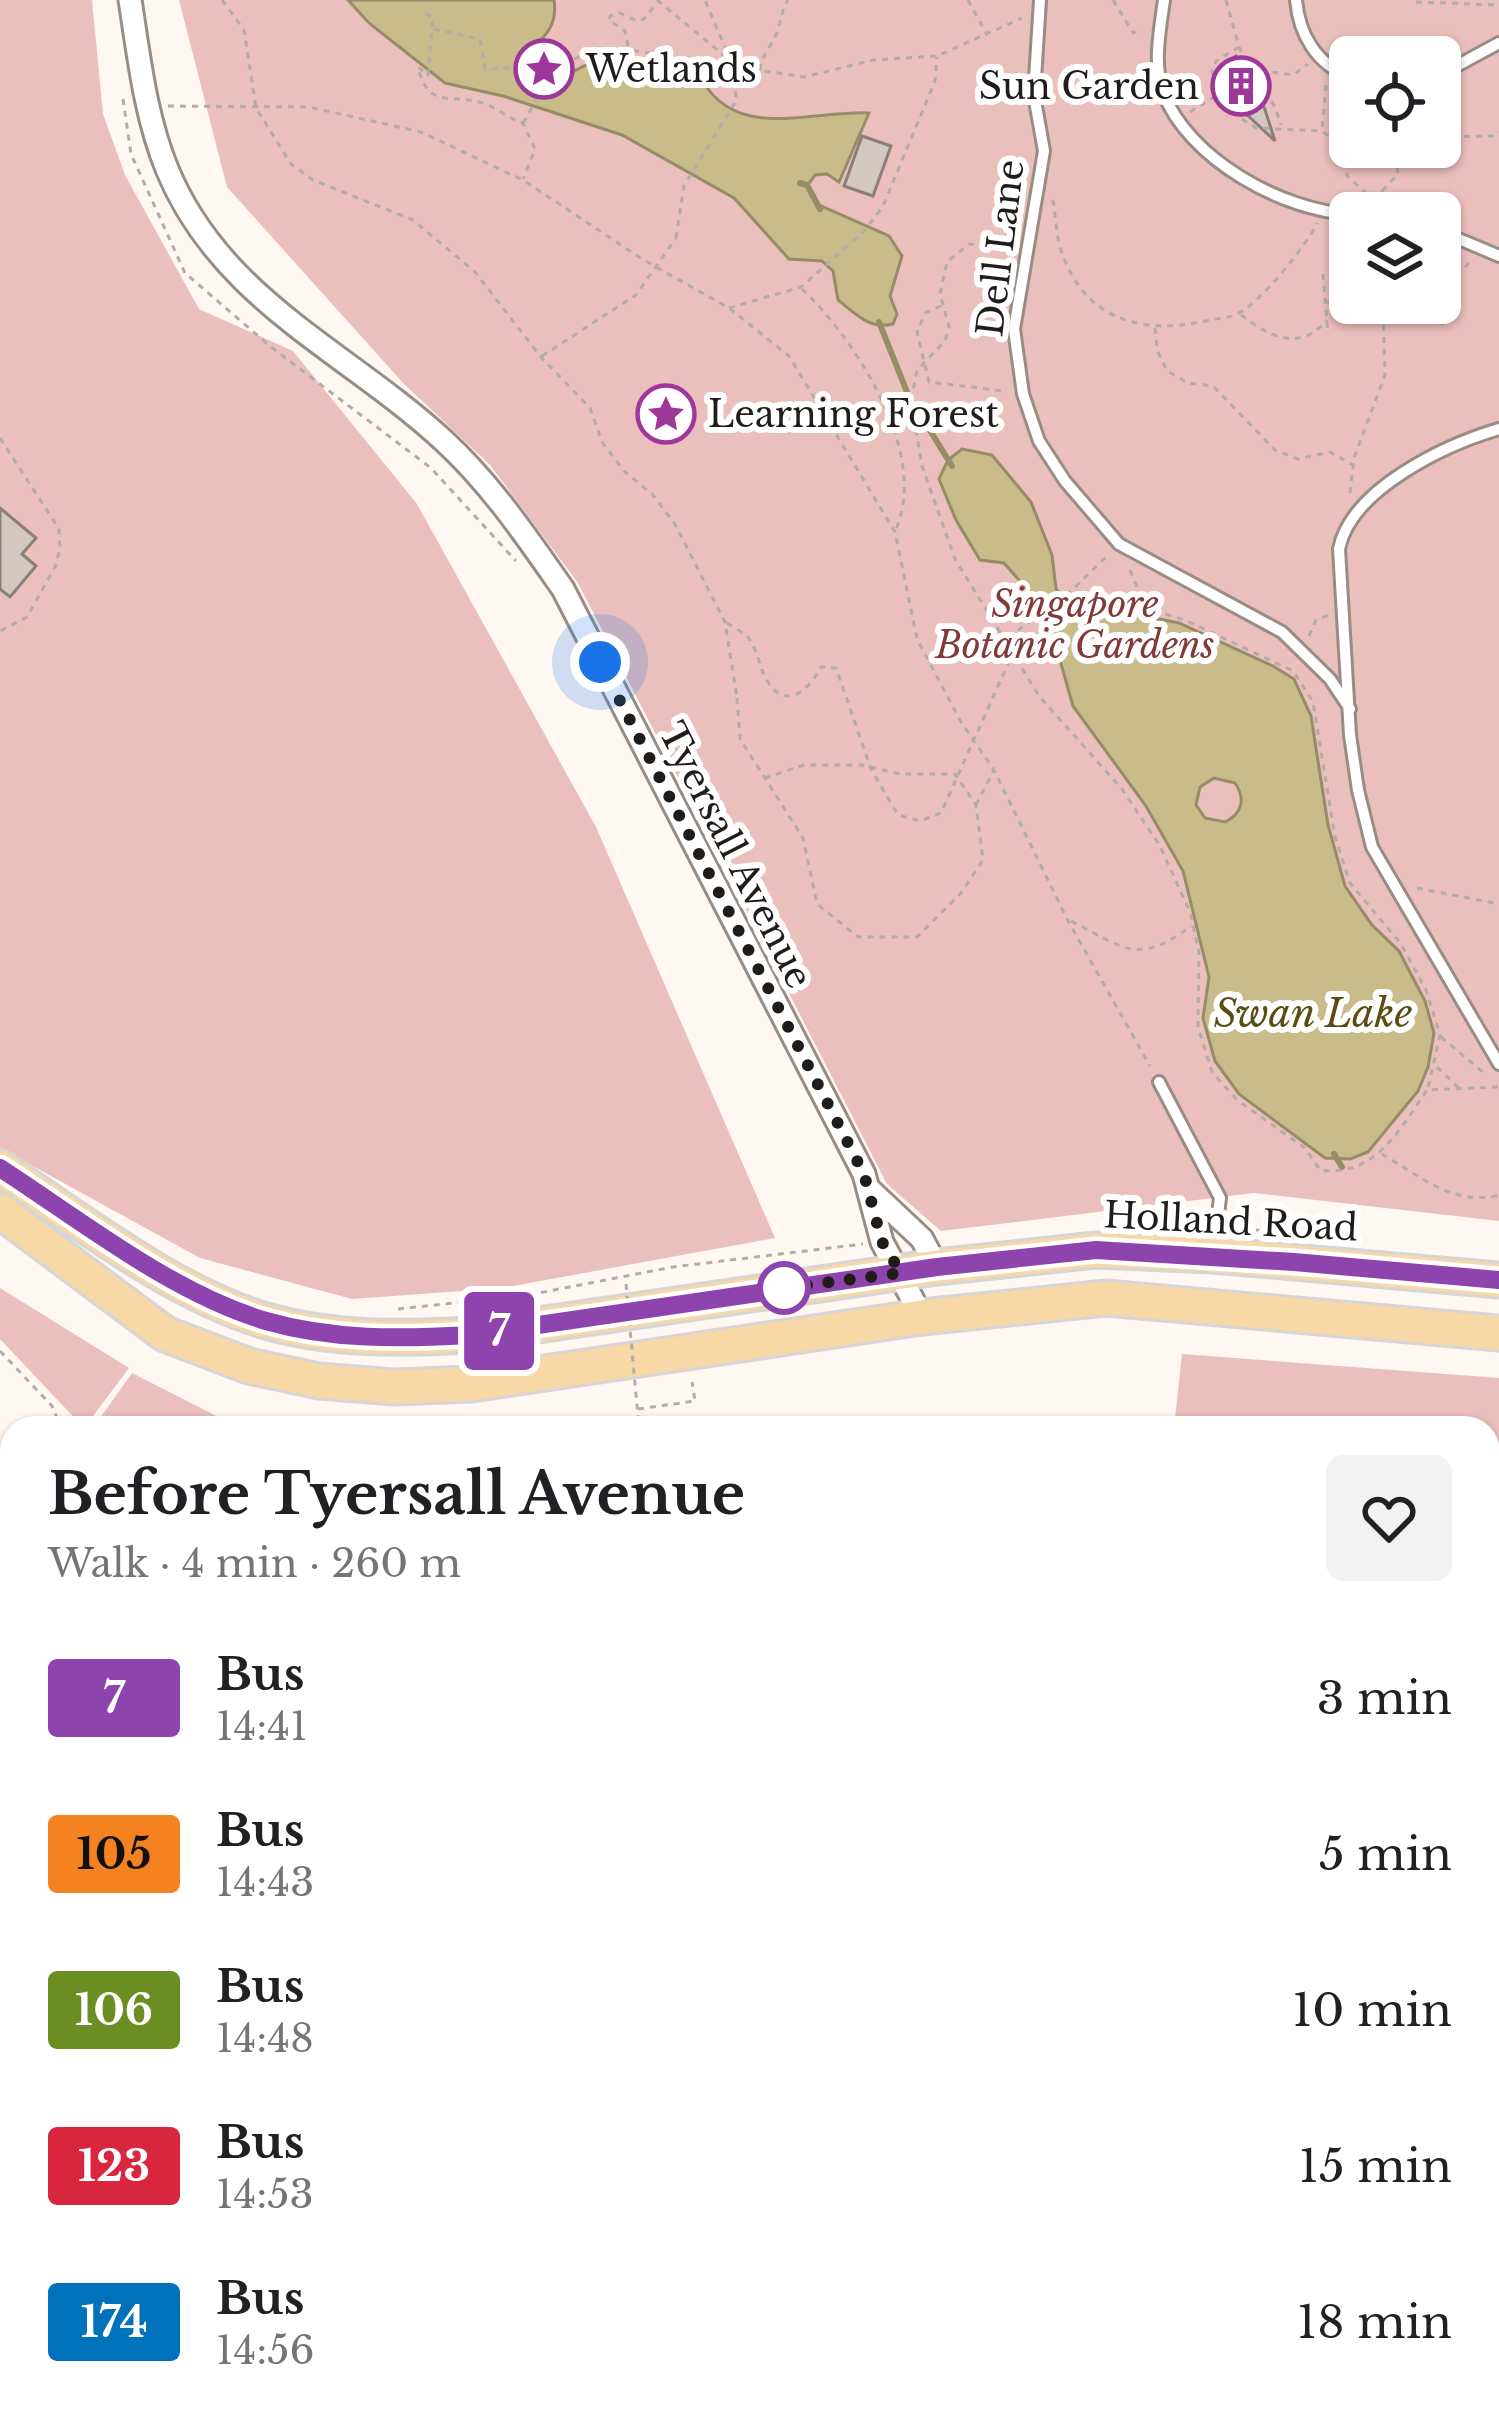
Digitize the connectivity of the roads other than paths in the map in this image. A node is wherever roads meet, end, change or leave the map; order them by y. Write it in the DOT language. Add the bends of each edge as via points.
graph roads {
  1 [pos="130,0"];
  2 [pos="1164,0"];
  3 [pos="1296,0"];
  4 [pos="1040,4"];
  5 [pos="1499,43"];
  6 [pos="1329,64"];
  7 [pos="1461,64"];
  8 [pos="1329,213"];
  9 [pos="1461,239"];
  10 [pos="1499,256"];
  11 [pos="1499,429"];
  12 [pos="1350,710"];
  13 [pos="1499,1064"];
  14 [pos="1159,1082"];
  15 [pos="0,1168"];
  16 [pos="869,1189"];
  17 [pos="0,1211"];
  18 [pos="1215,1241"];
  19 [pos="937,1267"];
  20 [pos="901,1273"];
  21 [pos="1499,1280"];
  22 [pos="922,1316"];
  23 [pos="1499,1334"];
  1 -- 16 [label="street, Tyersall Avenue" via="168,171 211,246 242,284 443,440 506,507 563,589"];
  2 -- 8 [label="lane" via="1162,90 1178,120 1267,194"];
  3 -- 6 [label="lane" via="1298,27"];
  4 -- 12 [label="lane, Dell Lane" via="1034,94 1044,151 1014,329 1039,441 1119,544 1282,632"];
  5 -- 7 [label="lane"];
  9 -- 10 [label="lane"];
  11 -- 12 [label="lane" via="1410,468 1343,527"];
  12 -- 13 [label="lane" via="1372,848"];
  14 -- 18 [label="lane" via="1220,1198"];
  15 -- 20 [label="main road, Holland Road" via="188,1289 326,1334 469,1335"];
  16 -- 19 [label="street" via="922,1239"];
  16 -- 20 [label="street, Tyersall Avenue" via="882,1242"];
  17 -- 22 [label="main road" via="165,1334 249,1366 319,1381 471,1384"];
  18 -- 19 [label="main road, Holland Road"];
  18 -- 21 [label="main road, Holland Road"];
  19 -- 20 [label="main road, Holland Road"];
  20 -- 22 [label="street, Tyersall Avenue"];
  22 -- 23 [label="main road" via="1106,1298"];
}
